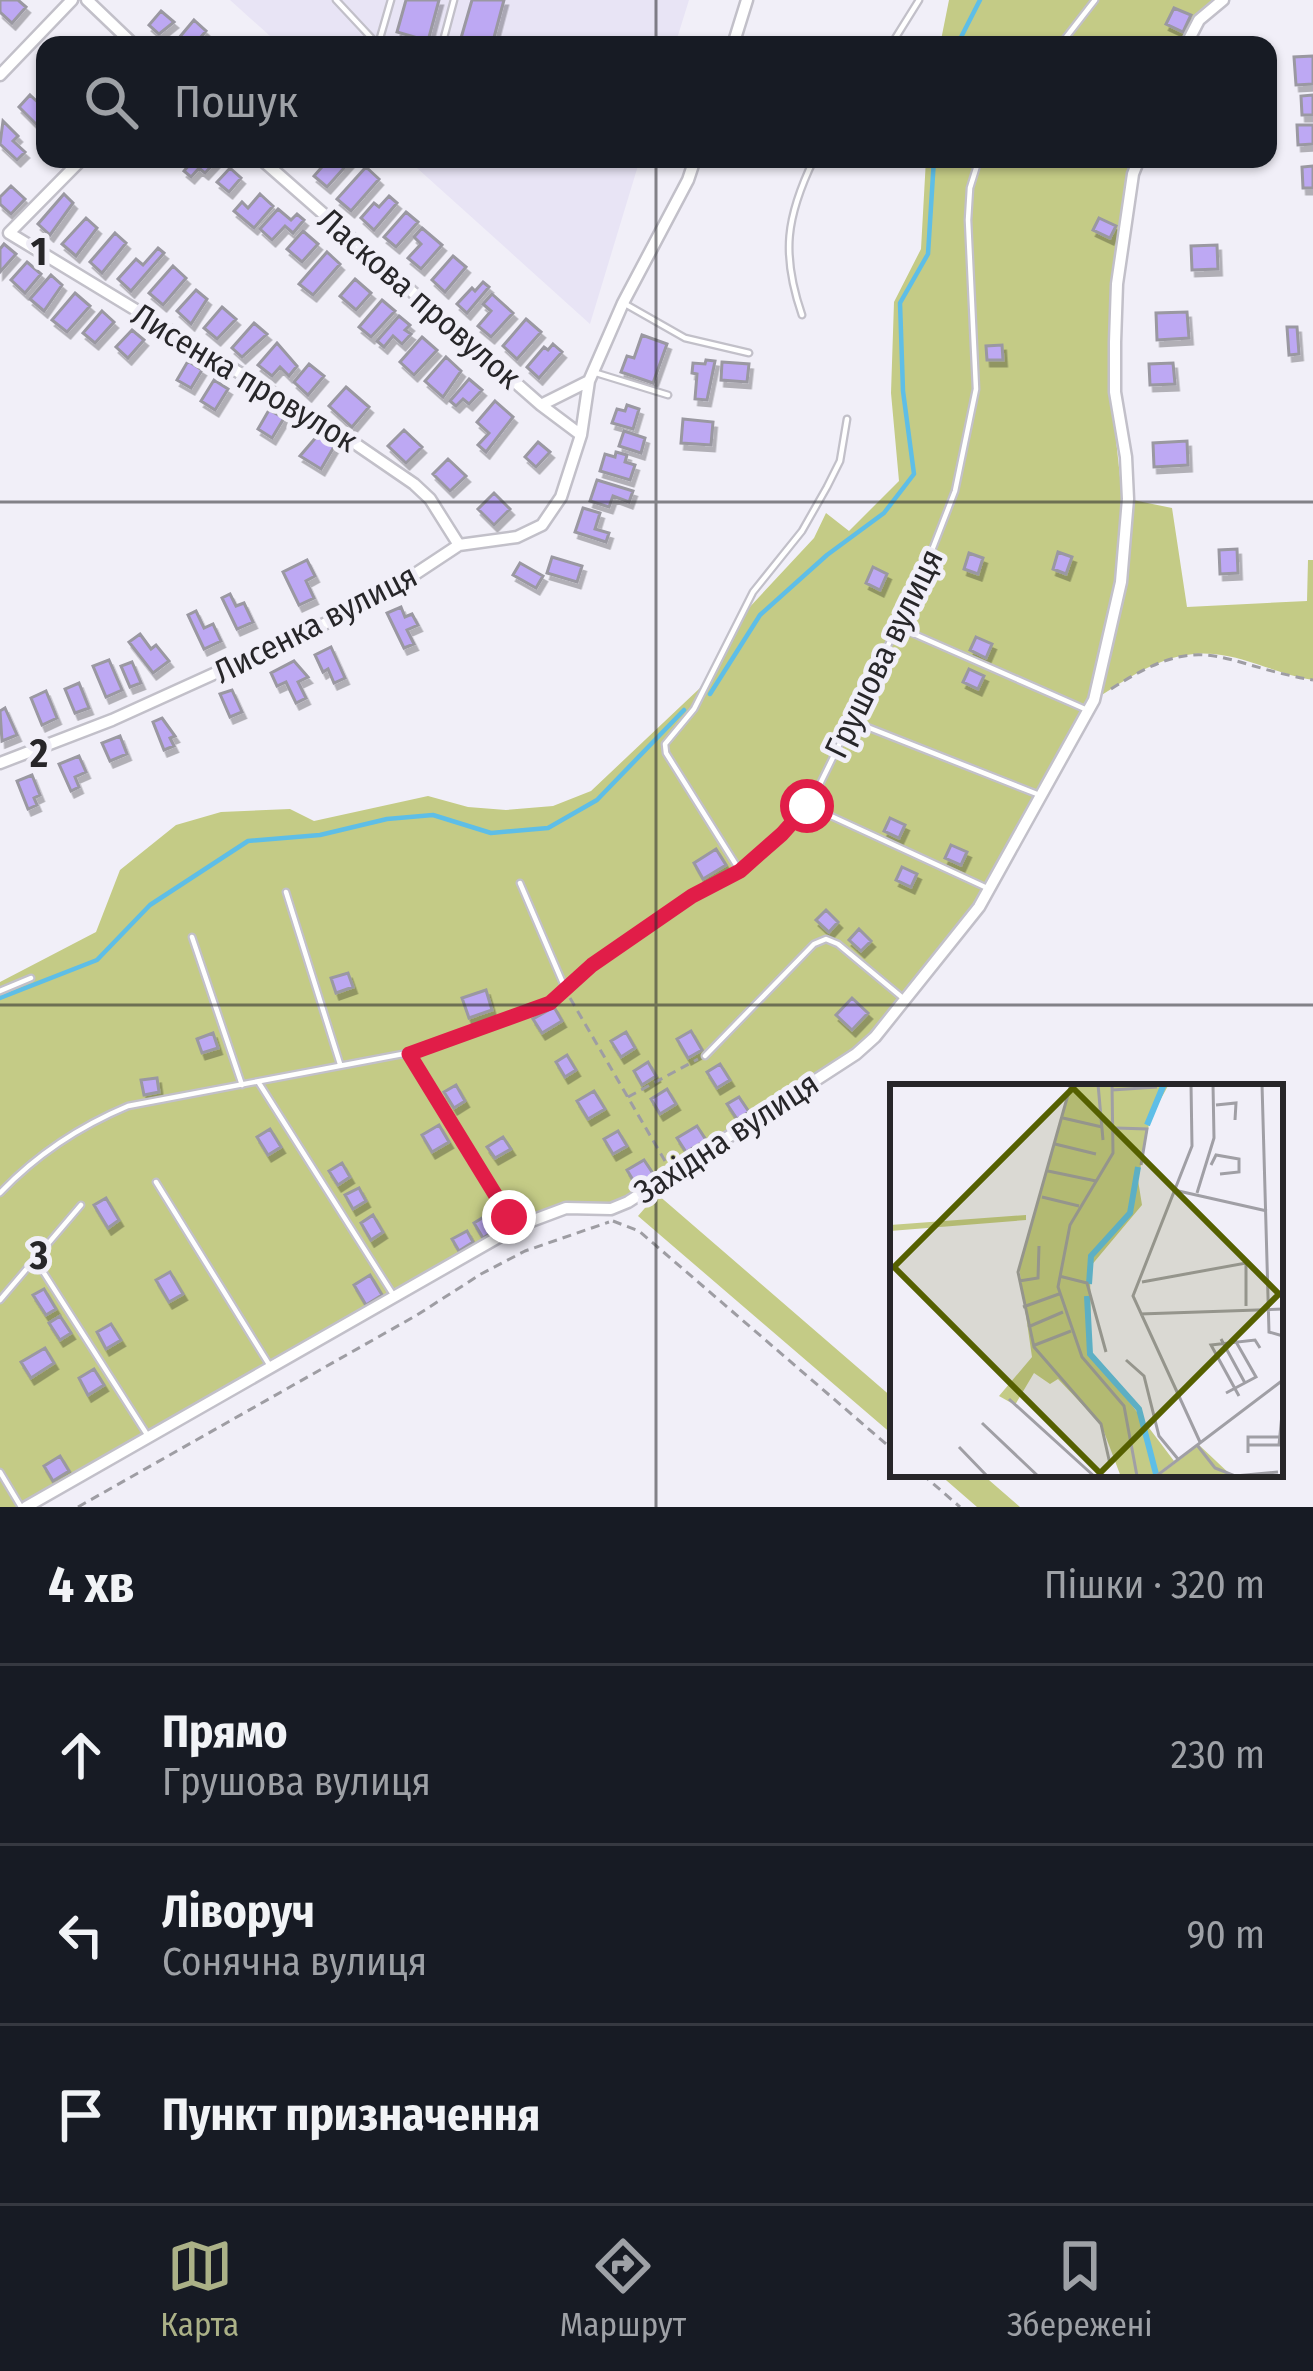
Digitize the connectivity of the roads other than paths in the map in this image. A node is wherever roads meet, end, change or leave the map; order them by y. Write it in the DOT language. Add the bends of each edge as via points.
graph roads {
  1 [pos="72,0"];
  2 [pos="87,0"];
  3 [pos="336,0"];
  4 [pos="391,0"];
  5 [pos="454,0"];
  6 [pos="747,0"];
  7 [pos="919,0"];
  8 [pos="1095,0"];
  9 [pos="1223,0"];
  10 [pos="37,36"];
  11 [pos="125,36"];
  12 [pos="370,36"];
  13 [pos="381,36"];
  14 [pos="444,36"];
  15 [pos="736,36"];
  16 [pos="897,36"];
  17 [pos="1067,36"];
  18 [pos="1190,36"];
  19 [pos="36,38"];
  20 [pos="0,75"];
  21 [pos="73,168"];
  22 [pos="271,168"];
  23 [pos="692,168"];
  24 [pos="810,168"];
  25 [pos="976,168"];
  26 [pos="1135,168"];
  27 [pos="623,303"];
  28 [pos="802,315"];
  29 [pos="749,353"];
  30 [pos="591,376"];
  31 [pos="668,395"];
  32 [pos="542,405"];
  33 [pos="848,418"];
  34 [pos="581,435"];
  35 [pos="459,545"];
  36 [pos="898,627"];
  37 [pos="1092,706"];
  38 [pos="851,721"];
  39 [pos="1,760"];
  40 [pos="1042,797"];
  41 [pos="807,806"];
  42 [pos="740,871"];
  43 [pos="520,883"];
  44 [pos="990,890"];
  45 [pos="286,892"];
  46 [pos="192,937"];
  47 [pos="32,978"];
  48 [pos="565,990"];
  49 [pos="0,991"];
  50 [pos="904,999"];
  51 [pos="409,1054"];
  52 [pos="705,1056"];
  53 [pos="341,1067"];
  54 [pos="259,1083"];
  55 [pos="243,1086"];
  56 [pos="156,1182"];
  57 [pos="0,1193"];
  58 [pos="80,1205"];
  59 [pos="512,1229"];
  60 [pos="35,1259"];
  61 [pos="394,1298"];
  62 [pos="0,1300"];
  63 [pos="272,1368"];
  64 [pos="148,1436"];
  65 [pos="0,1472"];
  66 [pos="24,1507"];
  1 -- 10 [label="street"];
  2 -- 11 [label="street"];
  3 -- 12 [label="lane"];
  4 -- 13 [label="lane"];
  5 -- 14 [label="lane"];
  6 -- 15 [label="street"];
  7 -- 16 [label="lane"];
  8 -- 17 [label="lane"];
  9 -- 18 [label="street"];
  19 -- 20 [label="street"];
  21 -- 35 [label="street, Лисенка провулок" via="9,233 398,472 430,499"];
  22 -- 32 [label="street, Ласкова провулок"];
  23 -- 27 [label="street, Лисенка вулиця"];
  24 -- 28 [label="lane" via="788,230 788,274"];
  25 -- 36 [label="lane, Грушова вулиця" via="968,220 976,353 971,425 944,523"];
  26 -- 37 [label="street, Західна вулиця" via="1115,342 1126,520"];
  27 -- 29 [label="lane" via="686,338"];
  27 -- 30 [label="street, Лисенка вулиця"];
  30 -- 31 [label="lane"];
  30 -- 32 [label="street"];
  30 -- 34 [label="street, Лисенка вулиця"];
  32 -- 34 [label="street, Ласкова провулок"];
  33 -- 42 [label="lane" via="827,487 753,592 694,709 665,744"];
  34 -- 35 [label="street, Лисенка вулиця" via="561,497 542,525"];
  35 -- 39 [label="street, Лисенка вулиця" via="335,619 112,720"];
  36 -- 37 [label="lane"];
  36 -- 38 [label="lane, Грушова вулиця"];
  37 -- 40 [label="street, Західна вулиця"];
  38 -- 40 [label="lane"];
  38 -- 41 [label="lane, Грушова вулиця"];
  40 -- 44 [label="street, Західна вулиця"];
  41 -- 42 [label="lane, Грушова вулиця"];
  41 -- 44 [label="lane"];
  42 -- 48 [label="lane, Грушова вулиця" via="692,896"];
  43 -- 48 [label="lane"];
  44 -- 50 [label="street, Західна вулиця"];
  45 -- 53 [label="lane"];
  46 -- 55 [label="lane"];
  47 -- 49 [label="lane"];
  48 -- 51 [label="lane, Грушова вулиця" via="516,1018"];
  50 -- 52 [label="lane" via="826,939"];
  50 -- 59 [label="street, Західна вулиця" via="856,1054 628,1202 566,1208"];
  51 -- 53 [label="lane, Грушова вулиця"];
  51 -- 59 [label="lane"];
  53 -- 54 [label="lane, Грушова вулиця"];
  54 -- 55 [label="lane, Грушова вулиця"];
  54 -- 61 [label="lane"];
  55 -- 57 [label="lane, Грушова вулиця" via="128,1106 91,1121"];
  56 -- 63 [label="lane"];
  58 -- 60 [label="lane"];
  59 -- 61 [label="street, Західна вулиця"];
  60 -- 62 [label="lane"];
  60 -- 64 [label="lane"];
  61 -- 63 [label="street, Західна вулиця"];
  63 -- 64 [label="street, Західна вулиця"];
  64 -- 66 [label="street, Західна вулиця"];
  65 -- 66 [label="lane"];
}
